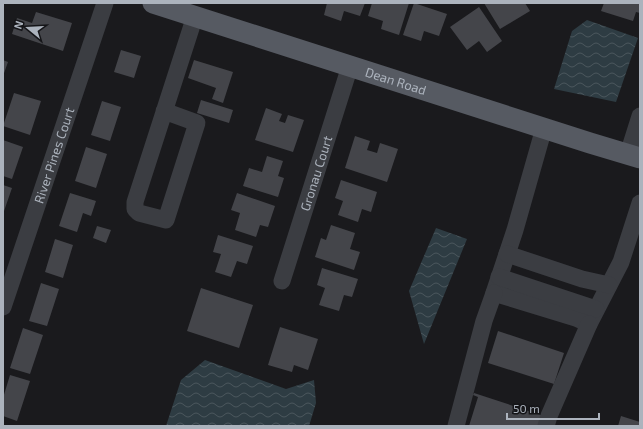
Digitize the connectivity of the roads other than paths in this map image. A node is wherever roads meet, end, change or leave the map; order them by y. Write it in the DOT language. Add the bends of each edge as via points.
graph roads {
  1 [pos="104,3"];
  2 [pos="153,3"];
  3 [pos="195,16"];
  4 [pos="350,66"];
  5 [pos="164,112"];
  6 [pos="640,116"];
  7 [pos="544,128"];
  8 [pos="634,156"];
  9 [pos="640,203"];
  10 [pos="507,254"];
  11 [pos="499,277"];
  12 [pos="282,281"];
  13 [pos="609,285"];
  14 [pos="494,294"];
  15 [pos="3,307"];
  16 [pos="593,316"];
  17 [pos="456,426"];
  18 [pos="546,426"];
  1 -- 15 [label="street, River Pines Court"];
  2 -- 3 [label="main road, Dean Road"];
  3 -- 4 [label="main road, Dean Road"];
  3 -- 5 [label="street"];
  4 -- 7 [label="main road, Dean Road"];
  4 -- 12 [label="street, Gronau Court"];
  5 -- 5 [label="street" via="135,202 135,209 139,213 166,220 197,123"];
  6 -- 8 [label="street"];
  7 -- 8 [label="main road, Dean Road"];
  7 -- 10 [label="street"];
  9 -- 13 [label="street" via="621,262"];
  10 -- 11 [label="street"];
  10 -- 13 [label="street" via="582,279"];
  11 -- 14 [label="street"];
  11 -- 16 [label="street"];
  13 -- 16 [label="street"];
  14 -- 16 [label="street" via="576,318"];
  14 -- 17 [label="street" via="484,321"];
  16 -- 18 [label="street"];
}
